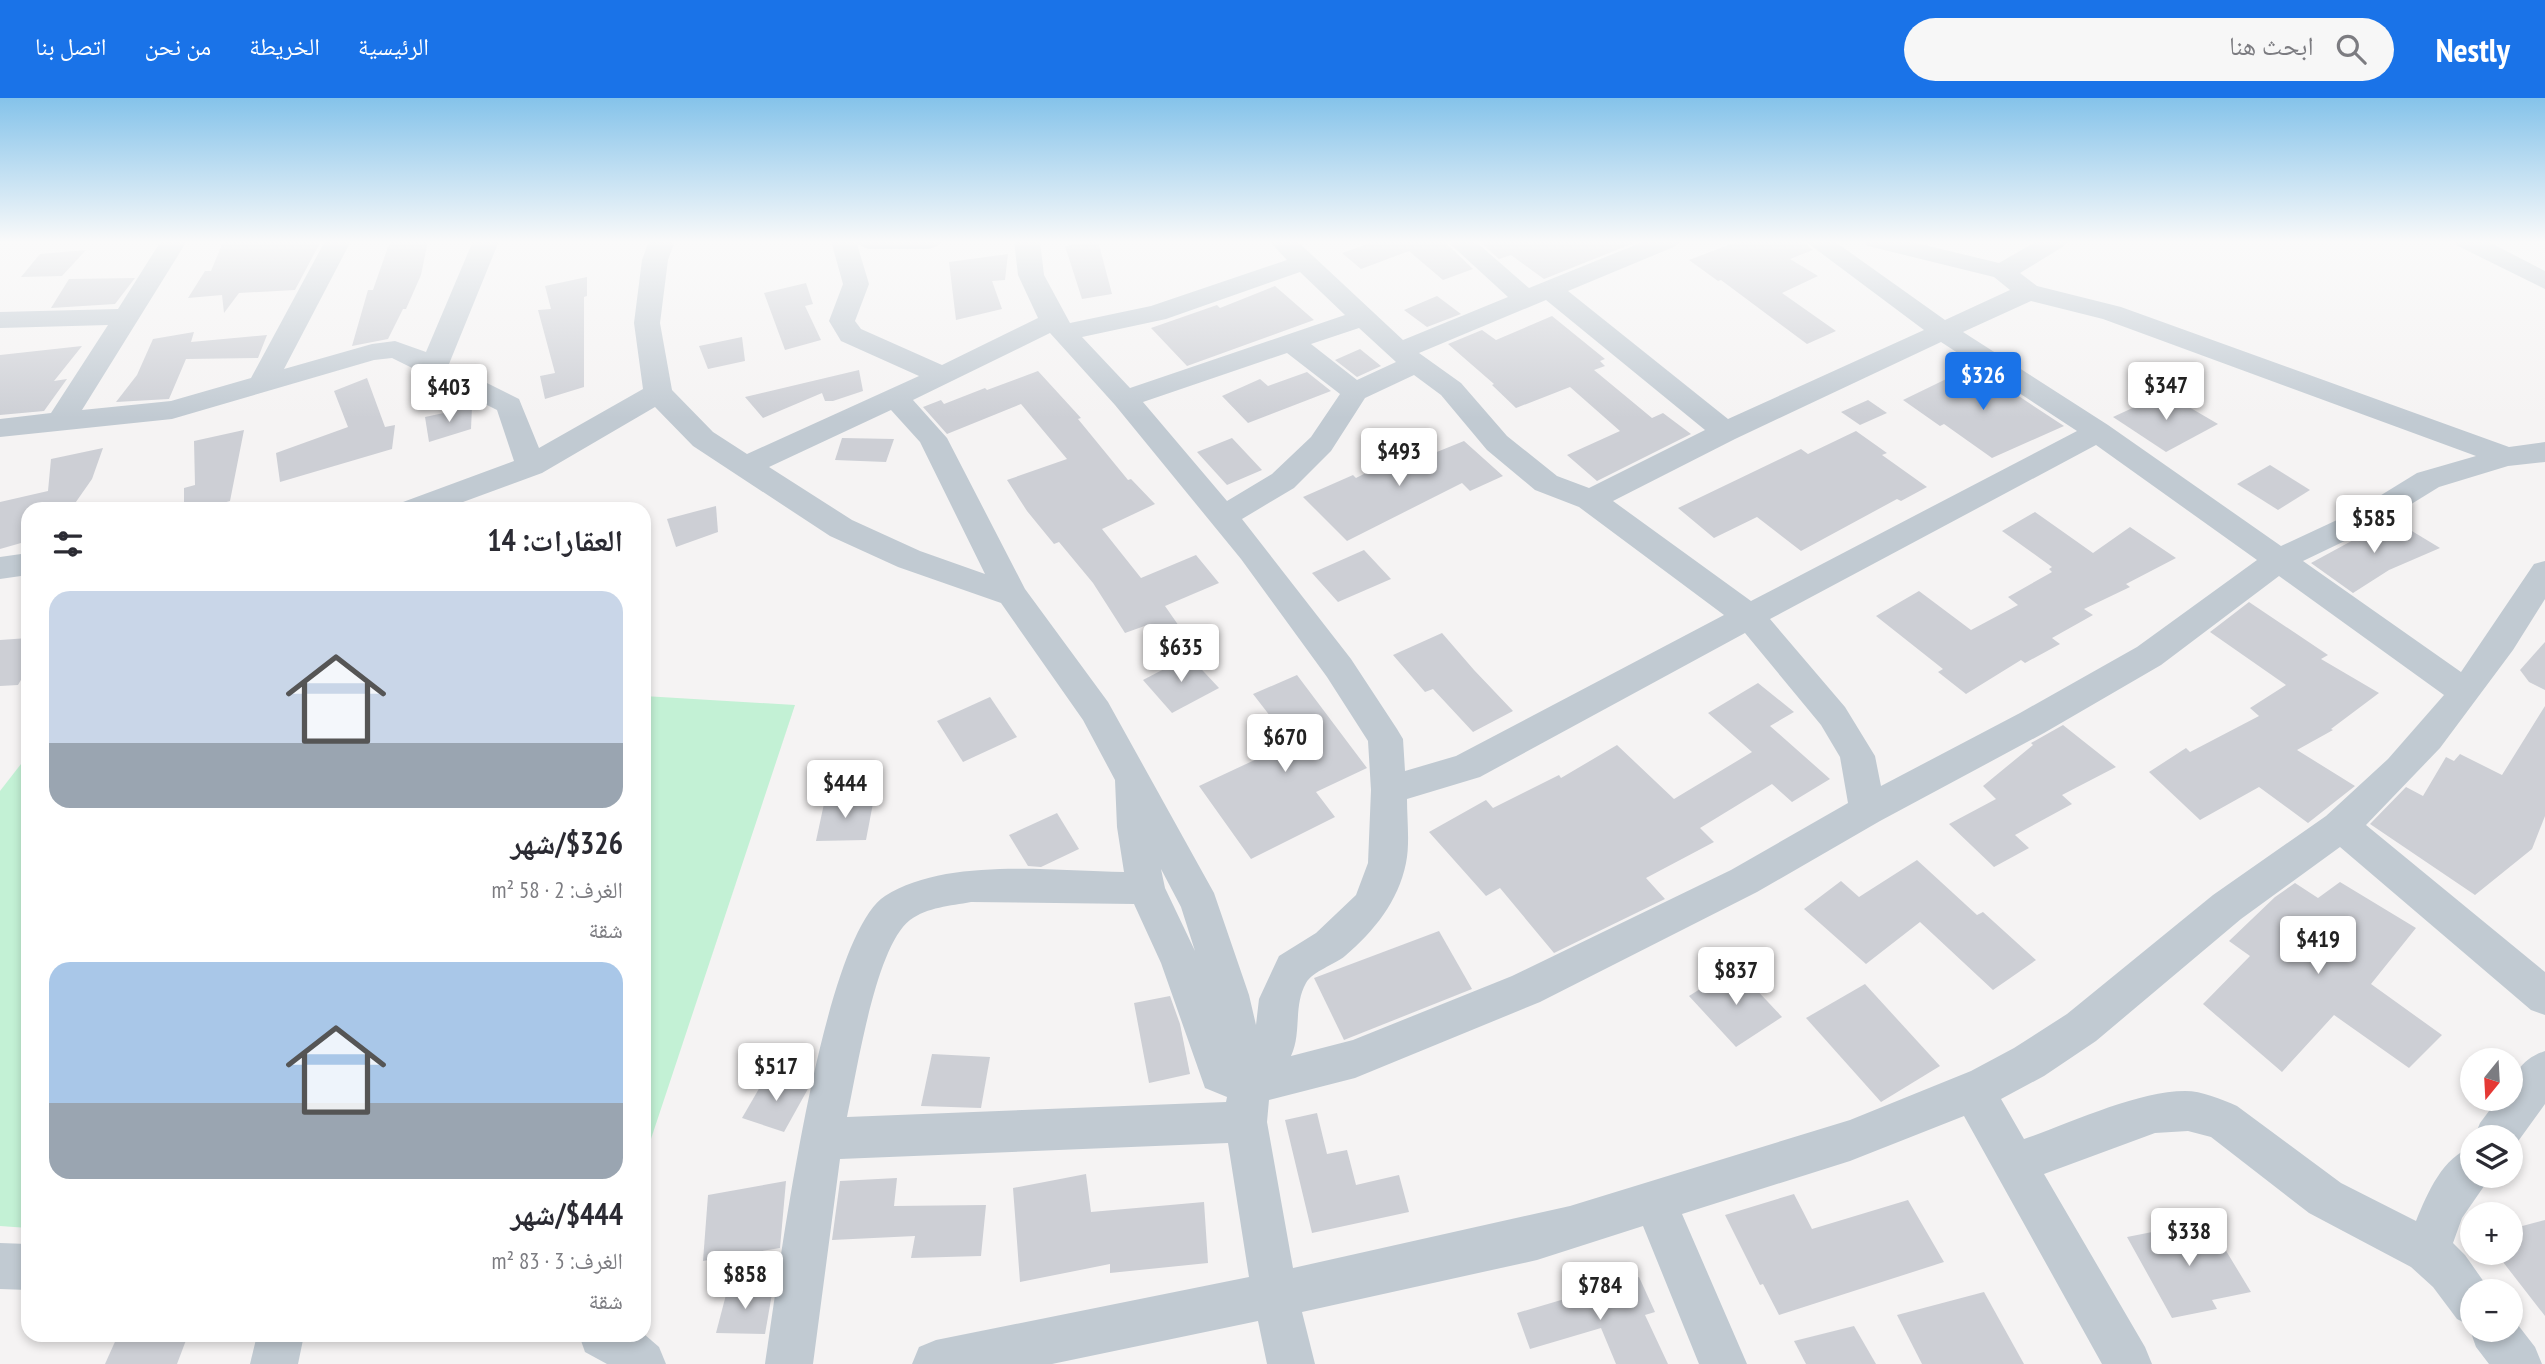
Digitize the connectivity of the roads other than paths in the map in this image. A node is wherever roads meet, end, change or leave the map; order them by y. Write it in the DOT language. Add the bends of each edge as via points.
graph roads {
  1 [pos="137,300"];
  2 [pos="306,300"];
  3 [pos="461,300"];
  4 [pos="650,300"];
  5 [pos="850,300"];
  6 [pos="1045,300"];
  7 [pos="1194,300"];
  8 [pos="1346,300"];
  9 [pos="1528,300"];
  10 [pos="1546,300"];
  11 [pos="1900,300"];
  12 [pos="2011,300"];
  13 [pos="2060,300"];
  14 [pos="127,317"];
  15 [pos="1364,317"];
  16 [pos="0,320"];
  17 [pos="1059,326"];
  18 [pos="1944,332"];
  19 [pos="1289,341"];
  20 [pos="1407,357"];
  21 [pos="434,366"];
  22 [pos="942,376"];
  23 [pos="261,385"];
  24 [pos="1356,392"];
  25 [pos="658,393"];
  26 [pos="894,397"];
  27 [pos="1125,399"];
  28 [pos="61,422"];
  29 [pos="0,428"];
  30 [pos="1725,432"];
  31 [pos="2098,432"];
  32 [pos="2545,452"];
  33 [pos="2507,457"];
  34 [pos="531,466"];
  35 [pos="744,467"];
  36 [pos="1590,500"];
  37 [pos="433,502"];
  38 [pos="1222,517"];
  39 [pos="2278,560"];
  40 [pos="21,565"];
  41 [pos="0,568"];
  42 [pos="2545,572"];
  43 [pos="1012,595"];
  44 [pos="1749,616"];
  45 [pos="2534,616"];
  46 [pos="2465,692"];
  47 [pos="1133,779"];
  48 [pos="1389,790"];
  49 [pos="1867,810"];
  50 [pos="2340,825"];
  51 [pos="1146,888"];
  52 [pos="2545,997"];
  53 [pos="2545,1070"];
  54 [pos="1973,1091"];
  55 [pos="1248,1104"];
  56 [pos="2505,1125"];
  57 [pos="821,1139"];
  58 [pos="2014,1164"];
  59 [pos="2460,1184"];
  60 [pos="1654,1200"];
  61 [pos="2427,1251"];
  62 [pos="0,1266"];
  63 [pos="21,1267"];
  64 [pos="2460,1286"];
  65 [pos="1275,1294"];
  66 [pos="279,1342"];
  67 [pos="613,1342"];
  68 [pos="2502,1342"];
  69 [pos="274,1364"];
  70 [pos="642,1364"];
  71 [pos="789,1364"];
  72 [pos="936,1364"];
  73 [pos="1291,1364"];
  74 [pos="1723,1364"];
  75 [pos="2128,1364"];
  76 [pos="2518,1364"];
  1 -- 14 [label="street"];
  2 -- 23 [label="street"];
  3 -- 21 [label="street"];
  4 -- 25 [label="street" via="647,323"];
  5 -- 22 [label="street" via="842,321 851,335"];
  6 -- 17 [label="street"];
  7 -- 17 [label="street" via="1157,313"];
  8 -- 15 [label="street"];
  9 -- 20 [label="street"];
  10 -- 30 [label="street"];
  11 -- 18 [label="street"];
  12 -- 18 [label="street"];
  13 -- 33 [label="street" via="2112,313"];
  14 -- 16 [label="street"];
  14 -- 28 [label="street"];
  15 -- 19 [label="street"];
  15 -- 20 [label="street"];
  17 -- 22 [label="street"];
  17 -- 27 [label="street"];
  18 -- 30 [label="street"];
  18 -- 31 [label="street"];
  19 -- 24 [label="street"];
  19 -- 27 [label="street"];
  20 -- 24 [label="street"];
  20 -- 36 [label="street" via="1451,389 1497,443 1546,483"];
  21 -- 23 [label="street" via="395,349 384,349"];
  21 -- 34 [label="street" via="509,405"];
  22 -- 26 [label="street"];
  23 -- 28 [label="street" via="172,410"];
  24 -- 38 [label="street" via="1321,444 1283,481"];
  25 -- 34 [label="street"];
  25 -- 35 [label="street" via="703,439"];
  26 -- 35 [label="street"];
  26 -- 43 [label="street" via="932,438"];
  27 -- 38 [label="street"];
  28 -- 29 [label="street"];
  30 -- 36 [label="street"];
  31 -- 39 [label="street"];
  31 -- 44 [label="street"];
  32 -- 33 [label="street"];
  33 -- 39 [label="street" via="2428,480 2363,520"];
  34 -- 37 [label="street"];
  35 -- 43 [label="street" via="841,528 909,559"];
  36 -- 44 [label="street"];
  38 -- 48 [label="street" via="1331,657 1385,739"];
  39 -- 46 [label="street"];
  39 -- 49 [label="street" via="2149,656"];
  40 -- 41 [label="street"];
  42 -- 45 [label="street"];
  43 -- 47 [label="street" via="1096,711"];
  44 -- 48 [label="street" via="1467,767"];
  44 -- 49 [label="street" via="1833,716 1857,756"];
  45 -- 46 [label="street"];
  46 -- 50 [label="street" via="2397,770"];
  47 -- 51 [label="street" via="1135,827"];
  47 -- 55 [label="street" via="1200,905 1229,995"];
  48 -- 55 [label="street" via="1387,863 1371,905 1330,945 1293,968 1279,999 1274,1048"];
  49 -- 55 [label="street" via="1744,881 1526,989"];
  50 -- 52 [label="street"];
  50 -- 54 [label="street" via="2229,905 2082,1028"];
  51 -- 55 [label="street" via="1181,963 1220,1074"];
  51 -- 57 [label="street" via="971,886 924,894 896,909 869,947"];
  53 -- 56 [label="street"];
  54 -- 58 [label="street"];
  54 -- 60 [label="street" via="1906,1120"];
  55 -- 57 [label="street"];
  55 -- 65 [label="street"];
  57 -- 71 [label="street"];
  58 -- 61 [label="street" via="2155,1113 2188,1111 2222,1120 2325,1198"];
  58 -- 75 [label="street"];
  59 -- 61 [label="street" via="2445,1204"];
  60 -- 65 [label="street" via="1557,1232"];
  60 -- 74 [label="street"];
  61 -- 64 [label="street"];
  62 -- 63 [label="street"];
  65 -- 72 [label="street"];
  65 -- 73 [label="street"];
  66 -- 69 [label="street"];
  67 -- 70 [label="street"];
  68 -- 76 [label="street"];
}
